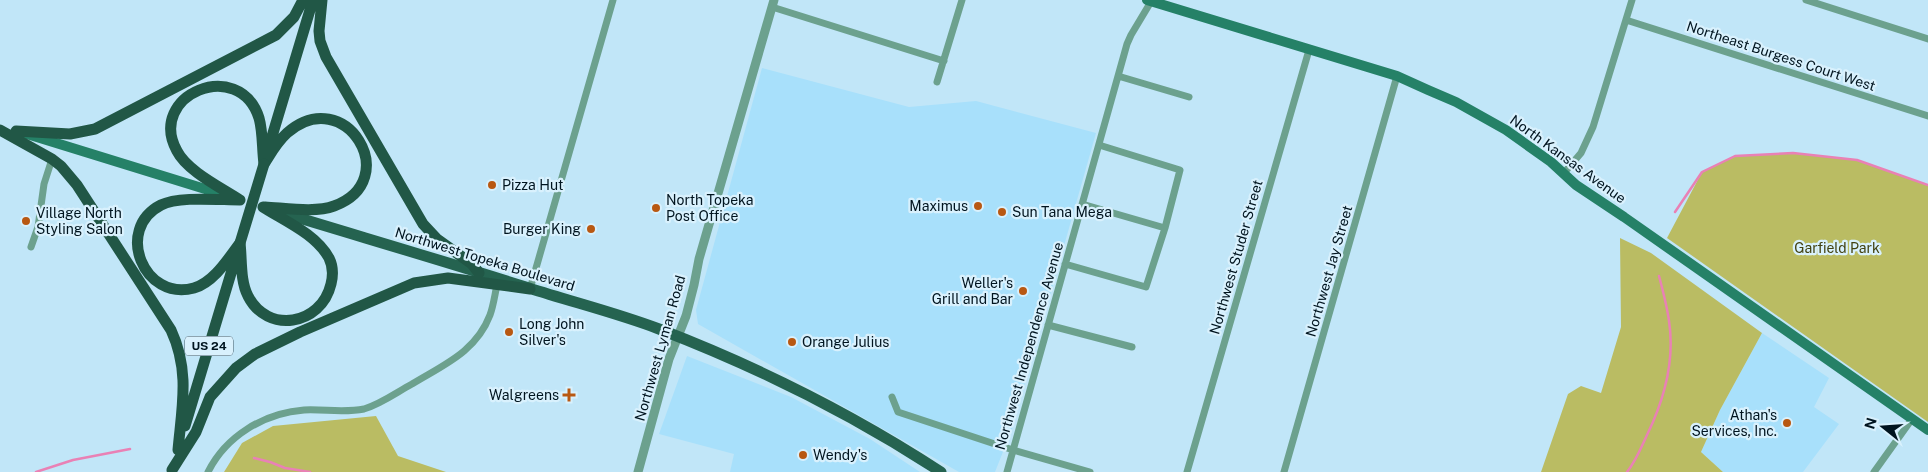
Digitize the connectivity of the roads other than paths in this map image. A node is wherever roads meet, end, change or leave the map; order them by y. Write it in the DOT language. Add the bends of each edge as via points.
graph roads {
  1 [pos="303,0"];
  2 [pos="313,0"];
  3 [pos="322,0"];
  4 [pos="613,0"];
  5 [pos="962,0"];
  6 [pos="1150,0"];
  7 [pos="1632,0"];
  8 [pos="1806,0"];
  9 [pos="773,4"];
  10 [pos="1626,20"];
  11 [pos="1928,39"];
  12 [pos="1309,50"];
  13 [pos="944,61"];
  14 [pos="1118,76"];
  15 [pos="1397,76"];
  16 [pos="937,82"];
  17 [pos="1189,97"];
  18 [pos="1928,116"];
  19 [pos="0,128"];
  20 [pos="16,131"];
  21 [pos="1099,145"];
  22 [pos="52,159"];
  23 [pos="264,164"];
  24 [pos="1564,173"];
  25 [pos="240,200"];
  26 [pos="1082,204"];
  27 [pos="263,207"];
  28 [pos="1165,228"];
  29 [pos="240,243"];
  30 [pos="31,247"];
  31 [pos="1065,264"];
  32 [pos="479,273"];
  33 [pos="498,281"];
  34 [pos="530,288"];
  35 [pos="1048,325"];
  36 [pos="678,337"];
  37 [pos="1132,347"];
  38 [pos="892,397"];
  39 [pos="1912,419"];
  40 [pos="1928,430"];
  41 [pos="178,450"];
  42 [pos="1013,450"];
  43 [pos="172,471"];
  44 [pos="208,472"];
  45 [pos="638,472"];
  46 [pos="941,472"];
  47 [pos="1007,472"];
  48 [pos="1090,472"];
  49 [pos="1187,472"];
  50 [pos="1284,472"];
  51 [pos="1874,472"];
  1 -- 20 [label="highway" via="286,26 263,43 95,129 70,134"];
  2 -- 23 [label="highway, US 24"];
  3 -- 32 [label="highway" via="318,21 320,42 332,70 423,224"];
  4 -- 34 [label="street"];
  5 -- 13 [label="street"];
  6 -- 12 [label="main road, North Kansas Avenue"];
  6 -- 14 [label="street, Northwest Independence Avenue" via="1131,35"];
  7 -- 10 [label="street"];
  8 -- 11 [label="street"];
  9 -- 13 [label="street"];
  9 -- 36 [label="street, Northwest Lyman Road"];
  10 -- 18 [label="street, Northeast Burgess Court West"];
  10 -- 24 [label="street" via="1590,133 1581,153"];
  12 -- 15 [label="main road, North Kansas Avenue"];
  12 -- 49 [label="street, Northwest Studer Street"];
  13 -- 16 [label="street"];
  14 -- 17 [label="street"];
  14 -- 21 [label="street, Northwest Independence Avenue"];
  15 -- 24 [label="main road, North Kansas Avenue" via="1456,102 1506,130"];
  15 -- 50 [label="street, Northwest Jay Street"];
  19 -- 20 [label="main road, Northwest Topeka Boulevard"];
  19 -- 22 [label="highway"];
  20 -- 25 [label="main road, Northwest Topeka Boulevard"];
  21 -- 26 [label="street, Northwest Independence Avenue"];
  21 -- 28 [label="street" via="1180,170"];
  22 -- 30 [label="street"];
  22 -- 41 [label="highway" via="77,185 176,341 184,379"];
  23 -- 25 [label="highway" via="259,119 249,100 241,93 208,86 185,98 172,122 173,144 190,166"];
  23 -- 27 [label="highway" via="288,132 306,122 328,120 337,121 357,136 364,150 366,166 357,189 333,206 318,209"];
  23 -- 29 [label="highway, US 24, bridge"];
  24 -- 39 [label="main road, North Kansas Avenue" via="1583,190"];
  25 -- 27 [label="main road, Northwest Topeka Boulevard"];
  25 -- 29 [label="highway" via="178,199 161,204 143,222 137,250 145,269 156,280 169,287 186,289 210,278"];
  26 -- 28 [label="street"];
  26 -- 31 [label="street, Northwest Independence Avenue"];
  27 -- 29 [label="highway" via="314,239 329,258 332,280 322,304 310,315 297,320 264,314 246,294"];
  27 -- 32 [label="main road, Northwest Topeka Boulevard"];
  28 -- 31 [label="street" via="1146,287"];
  29 -- 41 [label="highway, US 24"];
  31 -- 35 [label="street, Northwest Independence Avenue"];
  32 -- 33 [label="main road, Northwest Topeka Boulevard"];
  33 -- 34 [label="highway"];
  33 -- 43 [label="highway" via="448,278 414,283 255,354 236,368 210,397 196,432"];
  33 -- 44 [label="street" via="486,323 462,354 372,406 350,411 302,410 266,419 230,442"];
  34 -- 36 [label="main road, Northwest Topeka Boulevard"];
  35 -- 37 [label="street"];
  35 -- 42 [label="street, Northwest Independence Avenue"];
  36 -- 45 [label="street, Northwest Lyman Road"];
  36 -- 46 [label="main road, Northwest Topeka Boulevard" via="778,380 841,412"];
  38 -- 42 [label="street" via="898,412"];
  39 -- 40 [label="main road, North Kansas Avenue"];
  39 -- 51 [label="street"];
  41 -- 43 [label="highway, US 24"];
  42 -- 47 [label="street, Northwest Independence Avenue"];
  42 -- 48 [label="street"];
}
